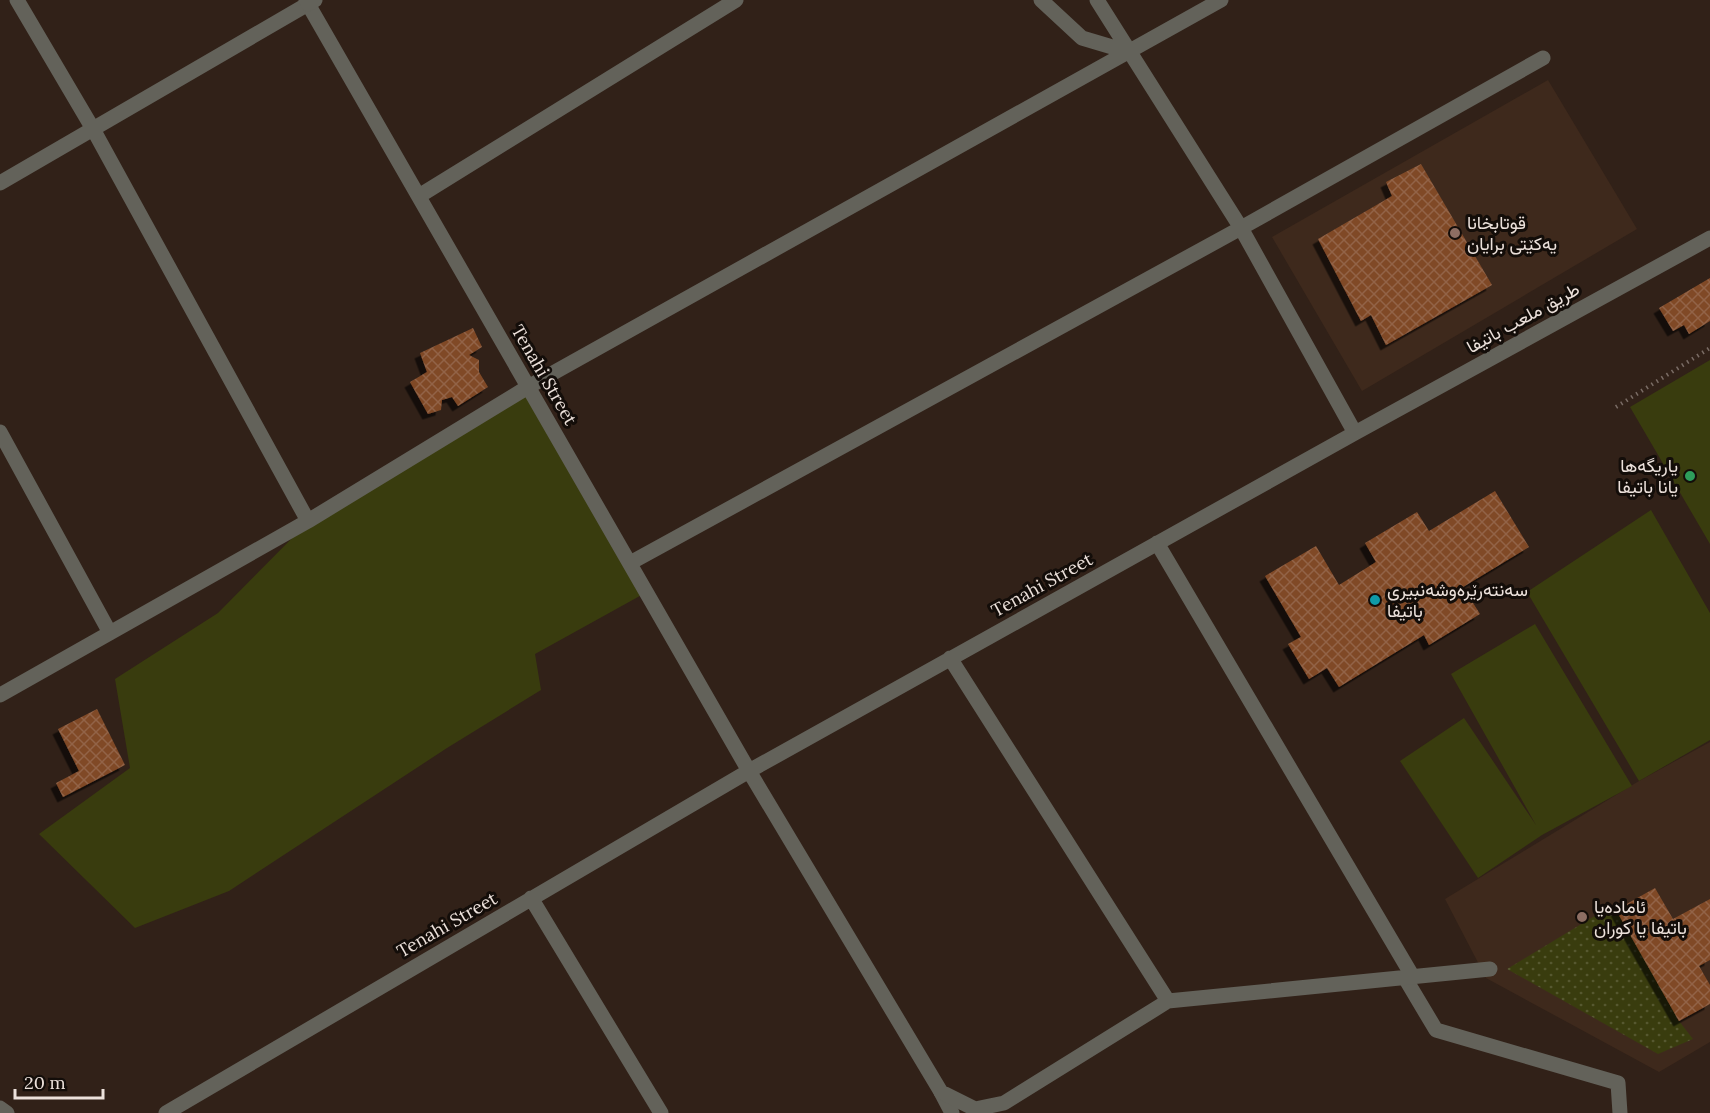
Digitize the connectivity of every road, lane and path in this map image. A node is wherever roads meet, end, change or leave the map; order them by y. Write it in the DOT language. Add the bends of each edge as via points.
graph roads {
  1 [pos="17,0"];
  2 [pos="736,0"];
  3 [pos="1041,0"];
  4 [pos="1097,0"];
  5 [pos="1221,0"];
  6 [pos="310,1"];
  7 [pos="1129,52"];
  8 [pos="1543,58"];
  9 [pos="93,129"];
  10 [pos="0,183"];
  11 [pos="419,196"];
  12 [pos="1241,228"];
  13 [pos="1710,238"];
  14 [pos="1710,348"];
  15 [pos="528,387"];
  16 [pos="1616,407"];
  17 [pos="0,432"];
  18 [pos="1355,433"];
  19 [pos="308,521"];
  20 [pos="1157,543"];
  21 [pos="630,563"];
  22 [pos="110,633"];
  23 [pos="950,658"];
  24 [pos="0,695"];
  25 [pos="749,771"];
  26 [pos="531,898"];
  27 [pos="1490,969"];
  28 [pos="1409,978"];
  29 [pos="1168,1001"];
  30 [pos="941,1092"];
  31 [pos="0,1108"];
  32 [pos="7,1113"];
  33 [pos="166,1113"];
  34 [pos="660,1113"];
  35 [pos="952,1113"];
  36 [pos="1620,1113"];
  1 -- 9 [label="street"];
  2 -- 11 [label="street"];
  3 -- 7 [label="street" via="1082,38"];
  4 -- 7 [label="street"];
  5 -- 7 [label="street"];
  6 -- 9 [label="street"];
  6 -- 11 [label="street, Tenahi Street"];
  7 -- 12 [label="street"];
  7 -- 15 [label="street"];
  8 -- 12 [label="street"];
  9 -- 10 [label="street"];
  9 -- 19 [label="street"];
  11 -- 15 [label="street, Tenahi Street"];
  12 -- 18 [label="street"];
  12 -- 21 [label="street"];
  13 -- 18 [label="street, طريق ملعب باتيفا"];
  14 -- 16 [label="path"];
  15 -- 19 [label="street"];
  15 -- 21 [label="street, Tenahi Street"];
  17 -- 22 [label="street"];
  18 -- 20 [label="street, Tenahi Street"];
  19 -- 22 [label="street"];
  20 -- 23 [label="street, Tenahi Street"];
  20 -- 28 [label="street"];
  21 -- 25 [label="street, Tenahi Street"];
  22 -- 24 [label="street"];
  23 -- 25 [label="street, Tenahi Street"];
  23 -- 29 [label="street"];
  25 -- 26 [label="street, Tenahi Street"];
  25 -- 30 [label="street"];
  26 -- 33 [label="street, Tenahi Street"];
  26 -- 34 [label="street"];
  27 -- 28 [label="street"];
  28 -- 29 [label="street"];
  28 -- 36 [label="street" via="1436,1030 1618,1083"];
  29 -- 30 [label="street" via="1004,1103 975,1109"];
  30 -- 35 [label="street"];
  31 -- 32 [label="street"];
}
